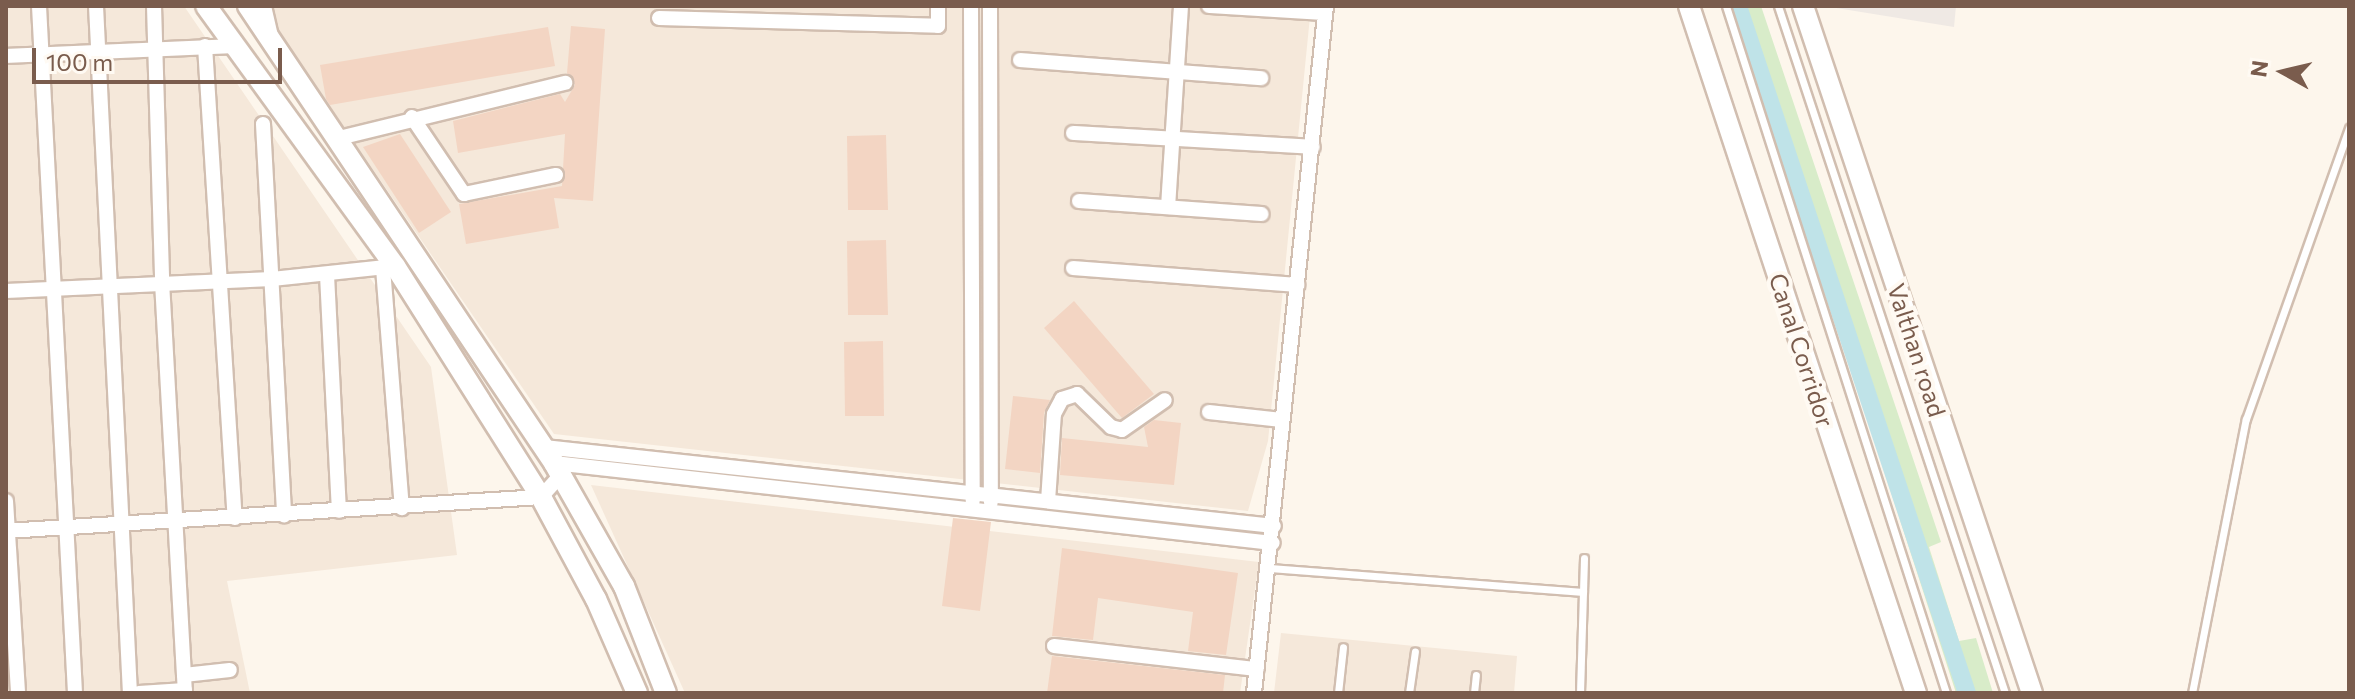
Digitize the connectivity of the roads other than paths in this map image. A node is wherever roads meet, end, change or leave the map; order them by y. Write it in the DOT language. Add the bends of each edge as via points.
graph roads {
  1 [pos="39,6"];
  2 [pos="96,6"];
  3 [pos="154,6"];
  4 [pos="206,6"];
  5 [pos="248,6"];
  6 [pos="264,6"];
  7 [pos="938,6"];
  8 [pos="971,6"];
  9 [pos="990,6"];
  10 [pos="1181,6"];
  11 [pos="1209,6"];
  12 [pos="1689,6"];
  13 [pos="1726,6"];
  14 [pos="1778,6"];
  15 [pos="1803,6"];
  16 [pos="1325,10"];
  17 [pos="659,18"];
  18 [pos="273,43"];
  19 [pos="205,46"];
  20 [pos="234,46"];
  21 [pos="157,48"];
  22 [pos="99,51"];
  23 [pos="41,53"];
  24 [pos="6,56"];
  25 [pos="1020,60"];
  26 [pos="290,66"];
  27 [pos="1177,73"];
  28 [pos="1261,78"];
  29 [pos="565,83"];
  30 [pos="264,89"];
  31 [pos="412,117"];
  32 [pos="263,124"];
  33 [pos="2349,128"];
  34 [pos="1073,133"];
  35 [pos="339,138"];
  36 [pos="1173,139"];
  37 [pos="1313,147"];
  38 [pos="556,175"];
  39 [pos="1079,201"];
  40 [pos="1168,207"];
  41 [pos="1262,214"];
  42 [pos="389,267"];
  43 [pos="1073,268"];
  44 [pos="327,275"];
  45 [pos="272,279"];
  46 [pos="162,282"];
  47 [pos="220,282"];
  48 [pos="107,285"];
  49 [pos="1297,285"];
  50 [pos="53,289"];
  51 [pos="6,291"];
  52 [pos="1165,400"];
  53 [pos="1209,412"];
  54 [pos="1282,420"];
  55 [pos="553,462"];
  56 [pos="973,492"];
  57 [pos="991,495"];
  58 [pos="541,497"];
  59 [pos="6,501"];
  60 [pos="1048,501"];
  61 [pos="402,508"];
  62 [pos="972,510"];
  63 [pos="339,511"];
  64 [pos="991,512"];
  65 [pos="284,515"];
  66 [pos="235,518"];
  67 [pos="176,521"];
  68 [pos="122,524"];
  69 [pos="1274,526"];
  70 [pos="65,528"];
  71 [pos="7,531"];
  72 [pos="1273,543"];
  73 [pos="1584,558"];
  74 [pos="1270,568"];
  75 [pos="1583,592"];
  76 [pos="1054,646"];
  77 [pos="1343,647"];
  78 [pos="1415,651"];
  79 [pos="1257,669"];
  80 [pos="230,670"];
  81 [pos="1476,675"];
  82 [pos="185,686"];
  83 [pos="18,693"];
  84 [pos="75,693"];
  85 [pos="130,693"];
  86 [pos="139,693"];
  87 [pos="637,693"];
  88 [pos="666,693"];
  89 [pos="1254,693"];
  90 [pos="1338,693"];
  91 [pos="1409,693"];
  92 [pos="1474,693"];
  93 [pos="1580,693"];
  94 [pos="1916,693"];
  95 [pos="1946,693"];
  96 [pos="2005,693"];
  97 [pos="2032,693"];
  98 [pos="2192,693"];
  1 -- 23 [label="street"];
  2 -- 22 [label="street"];
  3 -- 21 [label="street"];
  4 -- 20 [label="street"];
  5 -- 18 [label="street"];
  6 -- 18 [label="street"];
  7 -- 17 [label="street" via="938,26"];
  8 -- 56 [label="street"];
  9 -- 57 [label="street"];
  10 -- 27 [label="street"];
  11 -- 16 [label="street"];
  12 -- 94 [label="street, Canal Corridor"];
  13 -- 95 [label="lane"];
  14 -- 96 [label="lane"];
  15 -- 97 [label="street, Valthan road"];
  16 -- 37 [label="street"];
  18 -- 26 [label="street"];
  19 -- 20 [label="street"];
  19 -- 21 [label="street"];
  19 -- 47 [label="street"];
  20 -- 30 [label="street"];
  21 -- 22 [label="street"];
  21 -- 46 [label="street"];
  22 -- 23 [label="street"];
  22 -- 48 [label="street"];
  23 -- 24 [label="street"];
  23 -- 50 [label="street"];
  25 -- 27 [label="street"];
  26 -- 30 [label="street"];
  26 -- 35 [label="street"];
  27 -- 28 [label="street"];
  27 -- 36 [label="street"];
  29 -- 31 [label="street"];
  30 -- 42 [label="street"];
  31 -- 35 [label="street"];
  31 -- 38 [label="street" via="461,192"];
  32 -- 45 [label="street"];
  33 -- 98 [label="lane" via="2246,419"];
  34 -- 36 [label="street"];
  35 -- 55 [label="street"];
  36 -- 37 [label="street"];
  36 -- 40 [label="street"];
  37 -- 49 [label="street"];
  39 -- 40 [label="street"];
  40 -- 41 [label="street"];
  42 -- 44 [label="street"];
  42 -- 58 [label="street"];
  42 -- 61 [label="street"];
  43 -- 49 [label="street"];
  44 -- 45 [label="street"];
  44 -- 63 [label="street"];
  45 -- 47 [label="street"];
  45 -- 65 [label="street"];
  46 -- 47 [label="street"];
  46 -- 48 [label="street"];
  46 -- 67 [label="street"];
  47 -- 66 [label="street"];
  48 -- 50 [label="street"];
  48 -- 68 [label="street"];
  49 -- 54 [label="street"];
  50 -- 51 [label="street"];
  50 -- 70 [label="street"];
  52 -- 60 [label="street" via="1122,430 1111,427 1077,394 1062,399 1054,414"];
  53 -- 54 [label="street"];
  54 -- 69 [label="street"];
  55 -- 56 [label="street"];
  55 -- 58 [label="street"];
  55 -- 62 [label="street"];
  55 -- 88 [label="street" via="624,586"];
  56 -- 57 [label="street"];
  56 -- 62 [label="street"];
  57 -- 60 [label="street"];
  57 -- 64 [label="street"];
  58 -- 61 [label="street"];
  58 -- 87 [label="street" via="596,599"];
  59 -- 71 [label="street"];
  60 -- 69 [label="street"];
  61 -- 63 [label="street"];
  62 -- 64 [label="street"];
  63 -- 65 [label="street"];
  64 -- 72 [label="street"];
  65 -- 66 [label="street"];
  66 -- 67 [label="street"];
  67 -- 68 [label="street"];
  67 -- 82 [label="street"];
  68 -- 70 [label="street"];
  68 -- 85 [label="street"];
  69 -- 72 [label="street"];
  70 -- 71 [label="street"];
  70 -- 84 [label="street"];
  71 -- 83 [label="street"];
  72 -- 74 [label="street"];
  73 -- 75 [label="lane"];
  74 -- 75 [label="lane"];
  74 -- 79 [label="street"];
  75 -- 93 [label="lane"];
  76 -- 79 [label="street"];
  77 -- 90 [label="lane"];
  78 -- 91 [label="lane"];
  79 -- 89 [label="street"];
  80 -- 82 [label="street"];
  81 -- 92 [label="lane"];
  82 -- 86 [label="street"];
}
